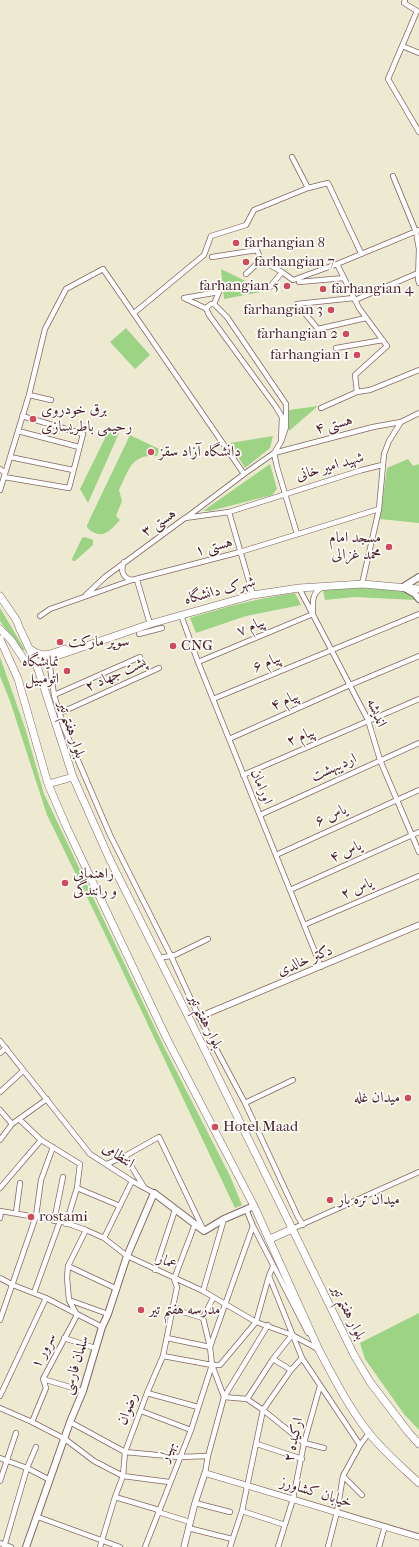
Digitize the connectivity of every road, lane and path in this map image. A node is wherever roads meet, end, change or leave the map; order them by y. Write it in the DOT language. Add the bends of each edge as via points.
graph roads {
  1 [pos="405,0"];
  2 [pos="418,12"];
  3 [pos="402,46"];
  4 [pos="419,53"];
  5 [pos="419,132"];
  6 [pos="292,157"];
  7 [pos="393,176"];
  8 [pos="308,188"];
  9 [pos="417,231"];
  10 [pos="361,253"];
  11 [pos="212,257"];
  12 [pos="261,260"];
  13 [pos="337,264"];
  14 [pos="282,272"];
  15 [pos="246,274"];
  16 [pos="344,278"];
  17 [pos="419,278"];
  18 [pos="299,282"];
  19 [pos="270,287"];
  20 [pos="354,299"];
  21 [pos="214,304"];
  22 [pos="207,309"];
  23 [pos="134,312"];
  24 [pos="366,318"];
  25 [pos="383,340"];
  26 [pos="336,348"];
  27 [pos="419,370"];
  28 [pos="357,392"];
  29 [pos="29,395"];
  30 [pos="50,400"];
  31 [pos="321,408"];
  32 [pos="419,413"];
  33 [pos="22,416"];
  34 [pos="401,422"];
  35 [pos="18,431"];
  36 [pos="281,442"];
  37 [pos="79,447"];
  38 [pos="274,453"];
  39 [pos="10,457"];
  40 [pos="382,465"];
  41 [pos="0,469"];
  42 [pos="73,470"];
  43 [pos="244,474"];
  44 [pos="4,475"];
  45 [pos="0,490"];
  46 [pos="285,493"];
  47 [pos="379,510"];
  48 [pos="229,512"];
  49 [pos="185,518"];
  50 [pos="298,534"];
  51 [pos="240,552"];
  52 [pos="124,562"];
  53 [pos="419,577"];
  54 [pos="134,580"];
  55 [pos="363,582"];
  56 [pos="325,586"];
  57 [pos="405,586"];
  58 [pos="419,586"];
  59 [pos="299,588"];
  60 [pos="419,589"];
  61 [pos="252,593"];
  62 [pos="0,596"];
  63 [pos="85,596"];
  64 [pos="419,599"];
  65 [pos="313,614"];
  66 [pos="419,614"];
  67 [pos="181,615"];
  68 [pos="40,616"];
  69 [pos="150,622"];
  70 [pos="162,628"];
  71 [pos="0,629"];
  72 [pos="139,634"];
  73 [pos="0,640"];
  74 [pos="30,649"];
  75 [pos="331,650"];
  76 [pos="419,656"];
  77 [pos="140,657"];
  78 [pos="51,659"];
  79 [pos="198,662"];
  80 [pos="36,663"];
  81 [pos="159,668"];
  82 [pos="350,685"];
  83 [pos="54,695"];
  84 [pos="213,699"];
  85 [pos="419,699"];
  86 [pos="60,713"];
  87 [pos="368,720"];
  88 [pos="229,740"];
  89 [pos="419,743"];
  90 [pos="380,760"];
  91 [pos="244,775"];
  92 [pos="73,777"];
  93 [pos="48,784"];
  94 [pos="419,790"];
  95 [pos="396,799"];
  96 [pos="260,815"];
  97 [pos="419,832"];
  98 [pos="412,836"];
  99 [pos="419,852"];
  100 [pos="276,855"];
  101 [pos="419,876"];
  102 [pos="290,890"];
  103 [pos="304,925"];
  104 [pos="419,925"];
  105 [pos="208,939"];
  106 [pos="171,956"];
  107 [pos="159,958"];
  108 [pos="321,967"];
  109 [pos="199,1017"];
  110 [pos="0,1041"];
  111 [pos="6,1048"];
  112 [pos="0,1053"];
  113 [pos="23,1071"];
  114 [pos="293,1080"];
  115 [pos="0,1092"];
  116 [pos="46,1099"];
  117 [pos="245,1103"];
  118 [pos="0,1110"];
  119 [pos="19,1119"];
  120 [pos="12,1124"];
  121 [pos="0,1140"];
  122 [pos="41,1140"];
  123 [pos="54,1148"];
  124 [pos="125,1156"];
  125 [pos="107,1164"];
  126 [pos="419,1172"];
  127 [pos="63,1177"];
  128 [pos="132,1181"];
  129 [pos="20,1183"];
  130 [pos="0,1188"];
  131 [pos="77,1188"];
  132 [pos="145,1188"];
  133 [pos="154,1193"];
  134 [pos="120,1206"];
  135 [pos="254,1206"];
  136 [pos="246,1209"];
  137 [pos="175,1210"];
  138 [pos="1,1211"];
  139 [pos="16,1213"];
  140 [pos="36,1216"];
  141 [pos="0,1218"];
  142 [pos="224,1220"];
  143 [pos="54,1221"];
  144 [pos="60,1221"];
  145 [pos="66,1224"];
  146 [pos="195,1224"];
  147 [pos="303,1225"];
  148 [pos="253,1226"];
  149 [pos="292,1229"];
  150 [pos="86,1230"];
  151 [pos="204,1231"];
  152 [pos="104,1238"];
  153 [pos="270,1239"];
  154 [pos="127,1256"];
  155 [pos="68,1266"];
  156 [pos="273,1266"];
  157 [pos="155,1270"];
  158 [pos="269,1276"];
  159 [pos="0,1278"];
  160 [pos="174,1279"];
  161 [pos="13,1285"];
  162 [pos="117,1289"];
  163 [pos="202,1291"];
  164 [pos="34,1293"];
  165 [pos="46,1298"];
  166 [pos="213,1298"];
  167 [pos="69,1300"];
  168 [pos="226,1304"];
  169 [pos="172,1309"];
  170 [pos="108,1314"];
  171 [pos="76,1315"];
  172 [pos="203,1318"];
  173 [pos="0,1320"];
  174 [pos="256,1322"];
  175 [pos="268,1325"];
  176 [pos="102,1327"];
  177 [pos="292,1335"];
  178 [pos="64,1338"];
  179 [pos="167,1338"];
  180 [pos="95,1348"];
  181 [pos="210,1348"];
  182 [pos="317,1349"];
  183 [pos="163,1356"];
  184 [pos="302,1358"];
  185 [pos="273,1359"];
  186 [pos="212,1365"];
  187 [pos="291,1370"];
  188 [pos="43,1379"];
  189 [pos="320,1386"];
  190 [pos="83,1392"];
  191 [pos="147,1393"];
  192 [pos="0,1396"];
  193 [pos="224,1397"];
  194 [pos="247,1400"];
  195 [pos="198,1407"];
  196 [pos="0,1408"];
  197 [pos="263,1410"];
  198 [pos="140,1411"];
  199 [pos="32,1422"];
  200 [pos="70,1422"];
  201 [pos="191,1430"];
  202 [pos="16,1433"];
  203 [pos="369,1433"];
  204 [pos="65,1439"];
  205 [pos="304,1443"];
  206 [pos="257,1444"];
  207 [pos="419,1444"];
  208 [pos="360,1445"];
  209 [pos="36,1447"];
  210 [pos="324,1448"];
  211 [pos="125,1452"];
  212 [pos="208,1456"];
  213 [pos="179,1457"];
  214 [pos="0,1458"];
  215 [pos="302,1459"];
  216 [pos="7,1461"];
  217 [pos="27,1468"];
  218 [pos="205,1473"];
  219 [pos="123,1476"];
  220 [pos="343,1476"];
  221 [pos="50,1480"];
  222 [pos="0,1481"];
  223 [pos="169,1482"];
  224 [pos="419,1483"];
  225 [pos="247,1485"];
  226 [pos="362,1495"];
  227 [pos="115,1497"];
  228 [pos="293,1499"];
  229 [pos="195,1503"];
  230 [pos="159,1511"];
  231 [pos="242,1511"];
  232 [pos="230,1512"];
  233 [pos="337,1512"];
  234 [pos="38,1517"];
  235 [pos="189,1525"];
  236 [pos="285,1525"];
  237 [pos="385,1526"];
  238 [pos="419,1537"];
  239 [pos="232,1539"];
  240 [pos="102,1540"];
  241 [pos="3,1545"];
  242 [pos="12,1547"];
  243 [pos="26,1547"];
  244 [pos="100,1547"];
  245 [pos="120,1547"];
  246 [pos="145,1547"];
  247 [pos="184,1547"];
  248 [pos="230,1547"];
  249 [pos="278,1547"];
  250 [pos="328,1547"];
  251 [pos="379,1547"];
  1 -- 2 [label="street" via="404,3"];
  2 -- 3 [label="street"];
  3 -- 4 [label="street"];
  3 -- 5 [label="street" via="388,79"];
  6 -- 8 [label="street"];
  7 -- 9 [label="street"];
  8 -- 10 [label="street" via="328,183"];
  8 -- 23 [label="street" via="254,210 246,226 211,236 204,255"];
  9 -- 10 [label="street"];
  9 -- 17 [label="street"];
  10 -- 13 [label="street"];
  11 -- 12 [label="street" via="257,250"];
  12 -- 14 [label="street"];
  12 -- 15 [label="street"];
  13 -- 14 [label="street" via="293,280"];
  13 -- 16 [label="street"];
  14 -- 19 [label="street"];
  16 -- 18 [label="street"];
  16 -- 20 [label="street"];
  17 -- 20 [label="street"];
  20 -- 24 [label="street"];
  20 -- 24 [label="street" via="297,304 318,329"];
  21 -- 22 [label="street"];
  21 -- 22 [label="street" via="218,292 184,298"];
  21 -- 36 [label="street" via="227,317 286,404 286,427"];
  22 -- 36 [label="street" via="282,417"];
  23 -- 29 [label="street" via="103,269 66,289 45,330"];
  23 -- 43 [label="street"];
  24 -- 25 [label="street"];
  25 -- 26 [label="street"];
  25 -- 28 [label="street" via="387,346 354,375"];
  27 -- 28 [label="street" via="370,390"];
  28 -- 31 [label="street"];
  29 -- 30 [label="street"];
  29 -- 33 [label="street"];
  32 -- 34 [label="street"];
  33 -- 35 [label="street"];
  33 -- 37 [label="street" via="83,434"];
  34 -- 38 [label="street, هستی ۴" via="373,426"];
  34 -- 40 [label="street" via="389,441"];
  35 -- 37 [label="street"];
  35 -- 39 [label="street"];
  36 -- 38 [label="street"];
  37 -- 42 [label="street"];
  38 -- 43 [label="street"];
  38 -- 46 [label="street"];
  39 -- 42 [label="street"];
  39 -- 44 [label="street"];
  40 -- 46 [label="street, شهید امیر خانی"];
  40 -- 47 [label="street"];
  41 -- 44 [label="street"];
  42 -- 44 [label="street" via="69,488"];
  43 -- 49 [label="street"];
  44 -- 45 [label="street"];
  46 -- 48 [label="street, هستی ۳"];
  46 -- 50 [label="street"];
  47 -- 50 [label="street, هستی ۱"];
  47 -- 55 [label="street"];
  48 -- 49 [label="street, هستی ۳"];
  48 -- 51 [label="street"];
  49 -- 52 [label="street, هستی ۳"];
  50 -- 51 [label="street, هستی ۱"];
  51 -- 54 [label="street, هستی ۱"];
  51 -- 61 [label="street"];
  52 -- 54 [label="street" via="123,574"];
  52 -- 63 [label="street, هستی ۳"];
  53 -- 57 [label="main road"];
  54 -- 63 [label="street, هستی ۱"];
  54 -- 69 [label="street"];
  55 -- 56 [label="main road, شهرک دانشگاه"];
  55 -- 57 [label="main road, شهرک دانشگاه"];
  55 -- 61 [label="main road" via="294,584"];
  56 -- 59 [label="main road, شهرک دانشگاه"];
  56 -- 65 [label="street" via="314,595"];
  57 -- 58 [label="main road"];
  57 -- 60 [label="main road, شهرک دانشگاه"];
  57 -- 64 [label="main road"];
  59 -- 61 [label="main road, شهرک دانشگاه"];
  59 -- 65 [label="street, اندیشه"];
  61 -- 67 [label="main road, شهرک دانشگاه"];
  61 -- 69 [label="main road"];
  62 -- 74 [label="main road, بلوار هفتم تیر" via="17,621"];
  63 -- 68 [label="street, هستی ۱" via="50,609"];
  65 -- 75 [label="street, اندیشه"];
  65 -- 79 [label="street, پیام ۷"];
  66 -- 75 [label="street, پیام ۶"];
  67 -- 69 [label="main road, شهرک دانشگاه"];
  67 -- 79 [label="street, اورامان"];
  69 -- 74 [label="main road" via="43,656"];
  69 -- 78 [label="main road, شهرک دانشگاه"];
  70 -- 72 [label="street"];
  71 -- 80 [label="main road" via="25,661"];
  73 -- 93 [label="main road" via="18,679"];
  74 -- 80 [label="main road, بلوار هفتم تیر"];
  75 -- 82 [label="street, اندیشه"];
  75 -- 84 [label="street, پیام ۶"];
  76 -- 82 [label="street, پیام ۴"];
  77 -- 83 [label="street"];
  78 -- 80 [label="main road, شهرک دانشگاه"];
  78 -- 83 [label="street"];
  79 -- 84 [label="street, اورامان"];
  80 -- 92 [label="main road, بلوار هفتم تیر"];
  81 -- 86 [label="street, پشت جهاد ۲"];
  82 -- 87 [label="street, اندیشه"];
  82 -- 88 [label="street, پیام ۴"];
  83 -- 86 [label="street"];
  84 -- 88 [label="street, اورامان"];
  85 -- 87 [label="street, پیام ۲"];
  86 -- 106 [label="street" via="110,836"];
  87 -- 90 [label="street, اندیشه"];
  87 -- 91 [label="street, پیام ۲"];
  88 -- 91 [label="street, اورامان"];
  89 -- 90 [label="street, اردیبهشت"];
  90 -- 95 [label="street, اندیشه"];
  90 -- 96 [label="street, اردیبهشت"];
  91 -- 96 [label="street, اورامان"];
  92 -- 93 [label="main road"];
  92 -- 107 [label="main road, بلوار هفتم تیر" via="110,860"];
  93 -- 135 [label="main road" via="167,1039"];
  94 -- 95 [label="street, یاس ۶"];
  95 -- 98 [label="street, اندیشه"];
  95 -- 100 [label="street, یاس ۶"];
  96 -- 100 [label="street, اورامان"];
  97 -- 98 [label="street, یاس ۴"];
  98 -- 99 [label="street, اندیشه"];
  98 -- 102 [label="street, یاس ۴"];
  100 -- 102 [label="street, اورامان"];
  101 -- 103 [label="street, یاس ۲"];
  102 -- 103 [label="street, اورامان"];
  103 -- 108 [label="street, اورامان"];
  104 -- 108 [label="street, دکتر خالدی"];
  105 -- 106 [label="street"];
  106 -- 107 [label="street"];
  106 -- 109 [label="street"];
  107 -- 149 [label="main road, بلوار هفتم تیر"];
  108 -- 109 [label="street, دکتر خالدی"];
  109 -- 117 [label="street"];
  110 -- 111 [label="street, انتظامی"];
  111 -- 112 [label="street"];
  111 -- 113 [label="street, انتظامی"];
  113 -- 115 [label="street"];
  113 -- 116 [label="street, انتظامی"];
  114 -- 117 [label="street"];
  116 -- 119 [label="street"];
  116 -- 125 [label="street, انتظامی" via="90,1154"];
  117 -- 147 [label="street"];
  118 -- 120 [label="street"];
  119 -- 120 [label="street"];
  119 -- 122 [label="street"];
  120 -- 121 [label="street"];
  122 -- 123 [label="street"];
  122 -- 130 [label="street"];
  123 -- 131 [label="street" via="80,1164"];
  123 -- 140 [label="street" via="41,1180"];
  124 -- 125 [label="street"];
  124 -- 132 [label="street"];
  124 -- 151 [label="street" via="159,1137"];
  125 -- 128 [label="street, انتظامی"];
  126 -- 147 [label="street"];
  127 -- 143 [label="street"];
  128 -- 132 [label="street, انتظامی"];
  128 -- 134 [label="street"];
  129 -- 139 [label="street"];
  131 -- 134 [label="street"];
  131 -- 145 [label="street"];
  132 -- 133 [label="street, انتظامی"];
  133 -- 137 [label="main road, انتظامی"];
  133 -- 154 [label="main road, سلمان فارسی"];
  134 -- 152 [label="street"];
  135 -- 136 [label="main road"];
  135 -- 153 [label="main road"];
  136 -- 142 [label="main road"];
  136 -- 148 [label="street"];
  137 -- 146 [label="main road, انتظامی"];
  137 -- 157 [label="street"];
  138 -- 139 [label="street, عمار"];
  138 -- 141 [label="street"];
  139 -- 140 [label="street, عمار"];
  140 -- 143 [label="street, عمار"];
  140 -- 161 [label="street"];
  142 -- 151 [label="main road"];
  142 -- 163 [label="street"];
  143 -- 144 [label="street, عمار"];
  144 -- 145 [label="street, عمار"];
  144 -- 164 [label="street"];
  145 -- 150 [label="street, عمار"];
  146 -- 151 [label="main road, انتظامی"];
  146 -- 160 [label="street"];
  147 -- 149 [label="street"];
  148 -- 156 [label="street"];
  148 -- 168 [label="street"];
  149 -- 153 [label="main road"];
  149 -- 207 [label="main road, بلوار هفتم تیر" via="354,1355 370,1382"];
  150 -- 152 [label="street, عمار"];
  150 -- 155 [label="street"];
  152 -- 154 [label="street, عمار"];
  153 -- 182 [label="main road"];
  154 -- 157 [label="street, عمار"];
  154 -- 162 [label="main road, سلمان فارسی"];
  155 -- 162 [label="street"];
  155 -- 167 [label="street"];
  156 -- 158 [label="street"];
  156 -- 182 [label="street"];
  157 -- 160 [label="street, عمار"];
  158 -- 174 [label="street"];
  158 -- 177 [label="street"];
  159 -- 161 [label="street"];
  160 -- 163 [label="street, عمار"];
  160 -- 169 [label="street, رضوان" via="177,1287"];
  161 -- 164 [label="street"];
  161 -- 173 [label="street"];
  162 -- 170 [label="main road, سلمان فارسی"];
  163 -- 166 [label="street, عمار"];
  164 -- 165 [label="street"];
  165 -- 171 [label="street"];
  165 -- 192 [label="street"];
  166 -- 168 [label="street, عمار"];
  166 -- 172 [label="street"];
  167 -- 170 [label="street"];
  167 -- 171 [label="street"];
  168 -- 174 [label="street, عمار"];
  168 -- 181 [label="street"];
  169 -- 172 [label="street"];
  169 -- 179 [label="street, رضوان"];
  170 -- 176 [label="main road, سلمان فارسی"];
  171 -- 176 [label="street"];
  171 -- 178 [label="street, سرور ۱"];
  172 -- 181 [label="street"];
  174 -- 175 [label="street, عمار"];
  174 -- 186 [label="street" via="220,1365"];
  175 -- 177 [label="street, عمار"];
  175 -- 193 [label="street"];
  176 -- 180 [label="main road, سلمان فارسی"];
  177 -- 182 [label="street, عمار"];
  177 -- 184 [label="street"];
  177 -- 185 [label="street"];
  178 -- 180 [label="street"];
  178 -- 188 [label="street, سرور ۱"];
  179 -- 181 [label="street"];
  179 -- 183 [label="street, رضوان"];
  180 -- 190 [label="main road, سلمان فارسی"];
  181 -- 186 [label="street"];
  182 -- 203 [label="main road"];
  183 -- 186 [label="street"];
  183 -- 191 [label="street, رضوان"];
  184 -- 187 [label="street"];
  184 -- 189 [label="street"];
  185 -- 187 [label="street"];
  185 -- 194 [label="street"];
  186 -- 193 [label="street"];
  186 -- 195 [label="street, بهیار"];
  187 -- 197 [label="street"];
  188 -- 190 [label="street"];
  188 -- 199 [label="street, سرور ۱" via="46,1388"];
  189 -- 205 [label="street, ارکیده ۲"];
  189 -- 208 [label="street"];
  190 -- 200 [label="main road, سلمان فارسی"];
  191 -- 195 [label="street"];
  191 -- 198 [label="street, رضوان"];
  193 -- 194 [label="street"];
  193 -- 212 [label="street"];
  194 -- 197 [label="street"];
  195 -- 201 [label="street, بهیار"];
  196 -- 199 [label="street"];
  197 -- 205 [label="street"];
  197 -- 206 [label="street"];
  198 -- 201 [label="street"];
  198 -- 211 [label="street, رضوان"];
  199 -- 204 [label="street"];
  200 -- 204 [label="main road, سلمان فارسی"];
  200 -- 211 [label="street"];
  201 -- 213 [label="street, بهیار"];
  202 -- 216 [label="street"];
  203 -- 208 [label="street"];
  203 -- 224 [label="main road"];
  204 -- 219 [label="street" via="94,1461"];
  204 -- 221 [label="main road, سلمان فارسی"];
  205 -- 210 [label="street"];
  205 -- 215 [label="street, ارکیده ۲"];
  206 -- 215 [label="street"];
  206 -- 225 [label="street"];
  208 -- 220 [label="street"];
  209 -- 217 [label="street"];
  211 -- 213 [label="street"];
  211 -- 219 [label="street, رضوان"];
  212 -- 213 [label="street"];
  212 -- 218 [label="street"];
  213 -- 223 [label="street, بهیار"];
  214 -- 216 [label="street"];
  215 -- 228 [label="street, ارکیده ۲"];
  216 -- 217 [label="street"];
  216 -- 222 [label="street"];
  217 -- 221 [label="street"];
  217 -- 241 [label="street"];
  218 -- 225 [label="street, خیابان کشاورز"];
  218 -- 229 [label="street"];
  219 -- 223 [label="street"];
  219 -- 227 [label="street, رضوان"];
  220 -- 226 [label="street"];
  220 -- 233 [label="street"];
  221 -- 234 [label="main road, سلمان فارسی"];
  223 -- 230 [label="street, بهیار"];
  225 -- 228 [label="street, خیابان کشاورز"];
  225 -- 231 [label="street"];
  227 -- 230 [label="street"];
  227 -- 240 [label="street, رضوان"];
  228 -- 233 [label="street, خیابان کشاورز"];
  228 -- 236 [label="street, ارکیده ۲"];
  229 -- 232 [label="street"];
  229 -- 235 [label="street"];
  230 -- 235 [label="street"];
  230 -- 246 [label="street, بهیار"];
  231 -- 236 [label="street"];
  231 -- 239 [label="street"];
  233 -- 237 [label="street, خیابان کشاورز"];
  233 -- 250 [label="street"];
  234 -- 240 [label="street"];
  234 -- 243 [label="main road, سلمان فارسی"];
  235 -- 239 [label="street"];
  235 -- 247 [label="street"];
  236 -- 249 [label="street, ارکیده ۲"];
  237 -- 238 [label="street, خیابان کشاورز"];
  237 -- 251 [label="street"];
  239 -- 248 [label="street"];
  240 -- 244 [label="street, رضوان"];
  240 -- 245 [label="street"];
  241 -- 242 [label="street"];
}
